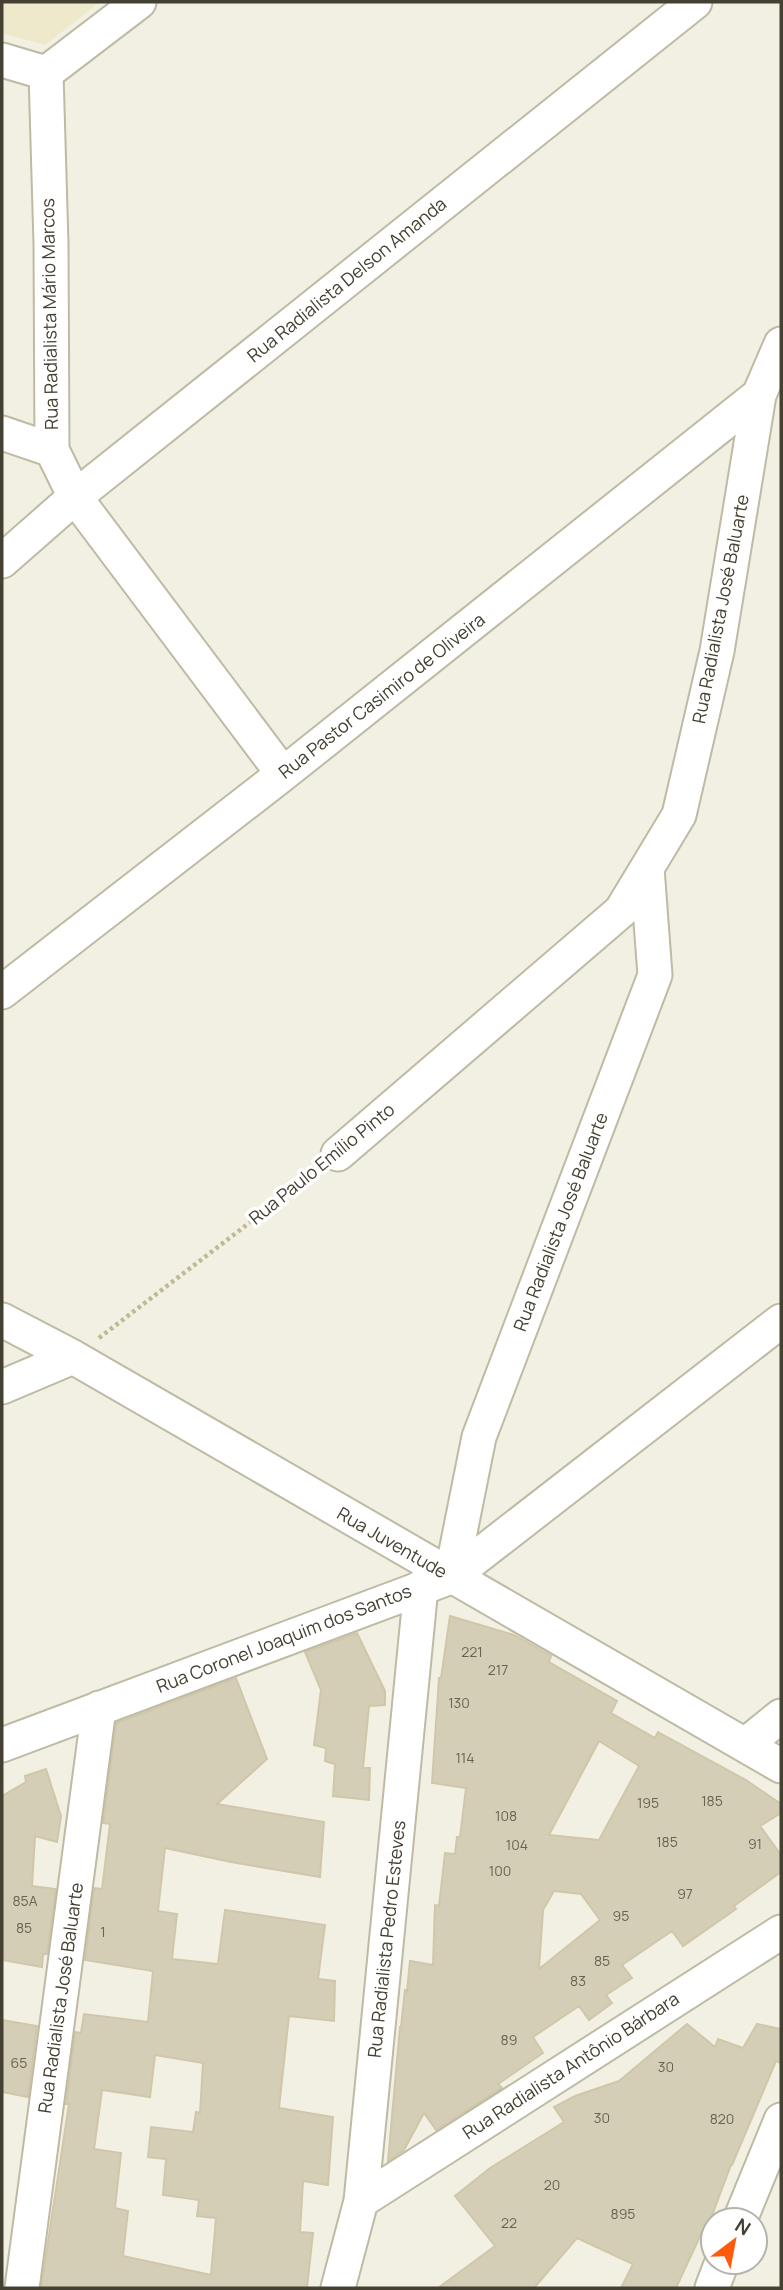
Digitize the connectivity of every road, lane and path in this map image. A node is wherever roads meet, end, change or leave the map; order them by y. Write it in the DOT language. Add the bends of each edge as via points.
graph roads {
  1 [pos="139,2"];
  2 [pos="695,2"];
  3 [pos="2,60"];
  4 [pos="46,74"];
  5 [pos="781,344"];
  6 [pos="759,396"];
  7 [pos="2,433"];
  8 [pos="52,450"];
  9 [pos="75,497"];
  10 [pos="2,561"];
  11 [pos="283,774"];
  12 [pos="647,867"];
  13 [pos="621,911"];
  14 [pos="2,992"];
  15 [pos="338,1154"];
  16 [pos="2,1320"];
  17 [pos="781,1321"];
  18 [pos="73,1357"];
  19 [pos="2,1387"];
  20 [pos="436,1582"];
  21 [pos="99,1708"];
  22 [pos="781,1716"];
  23 [pos="2,1745"];
  24 [pos="745,1745"];
  25 [pos="781,1766"];
  26 [pos="781,1932"];
  27 [pos="781,2120"];
  28 [pos="361,2201"];
  29 [pos="746,2206"];
  30 [pos="22,2288"];
  31 [pos="338,2288"];
  1 -- 4 [label="street"];
  2 -- 9 [label="street, Rua Radialista Delson Amanda"];
  3 -- 4 [label="street"];
  4 -- 8 [label="street, Rua Radialista Mário Marcos"];
  5 -- 6 [label="street, Rua Radialista José Baluarte"];
  6 -- 11 [label="street, Rua Pastor Casimiro de Oliveira"];
  6 -- 12 [label="street, Rua Radialista José Baluarte" via="717,651 679,815"];
  7 -- 8 [label="street"];
  8 -- 9 [label="street, Rua Radialista Mário Marcos"];
  9 -- 10 [label="street, Rua Radialista Delson Amanda"];
  9 -- 11 [label="street, Rua Radialista Mário Marcos"];
  11 -- 14 [label="street, Rua Pastor Casimiro de Oliveira"];
  12 -- 13 [label="street, Rua Radialista José Baluarte"];
  12 -- 20 [label="street, Rua Radialista José Baluarte" via="655,975 479,1437"];
  13 -- 15 [label="street, Rua Paulo Emílio Pinto"];
  15 -- 18 [label="path, Rua Paulo Emílio Pinto"];
  16 -- 18 [label="street, Rua Juventude"];
  17 -- 20 [label="street, Rua Coronel Joaquim dos Santos"];
  18 -- 19 [label="street"];
  18 -- 20 [label="street, Rua Juventude"];
  20 -- 21 [label="street, Rua Coronel Joaquim dos Santos"];
  20 -- 24 [label="street, Rua Juventude"];
  20 -- 28 [label="street, Rua Radialista Pedro Esteves"];
  21 -- 23 [label="street, Rua Coronel Joaquim dos Santos"];
  21 -- 30 [label="street, Rua Radialista José Baluarte"];
  22 -- 24 [label="street"];
  24 -- 25 [label="street, Rua Juventude"];
  26 -- 28 [label="street, Rua Radialista Antônio Bárbara"];
  27 -- 29 [label="street"];
  28 -- 31 [label="street, Rua Radialista Pedro Esteves"];
}
